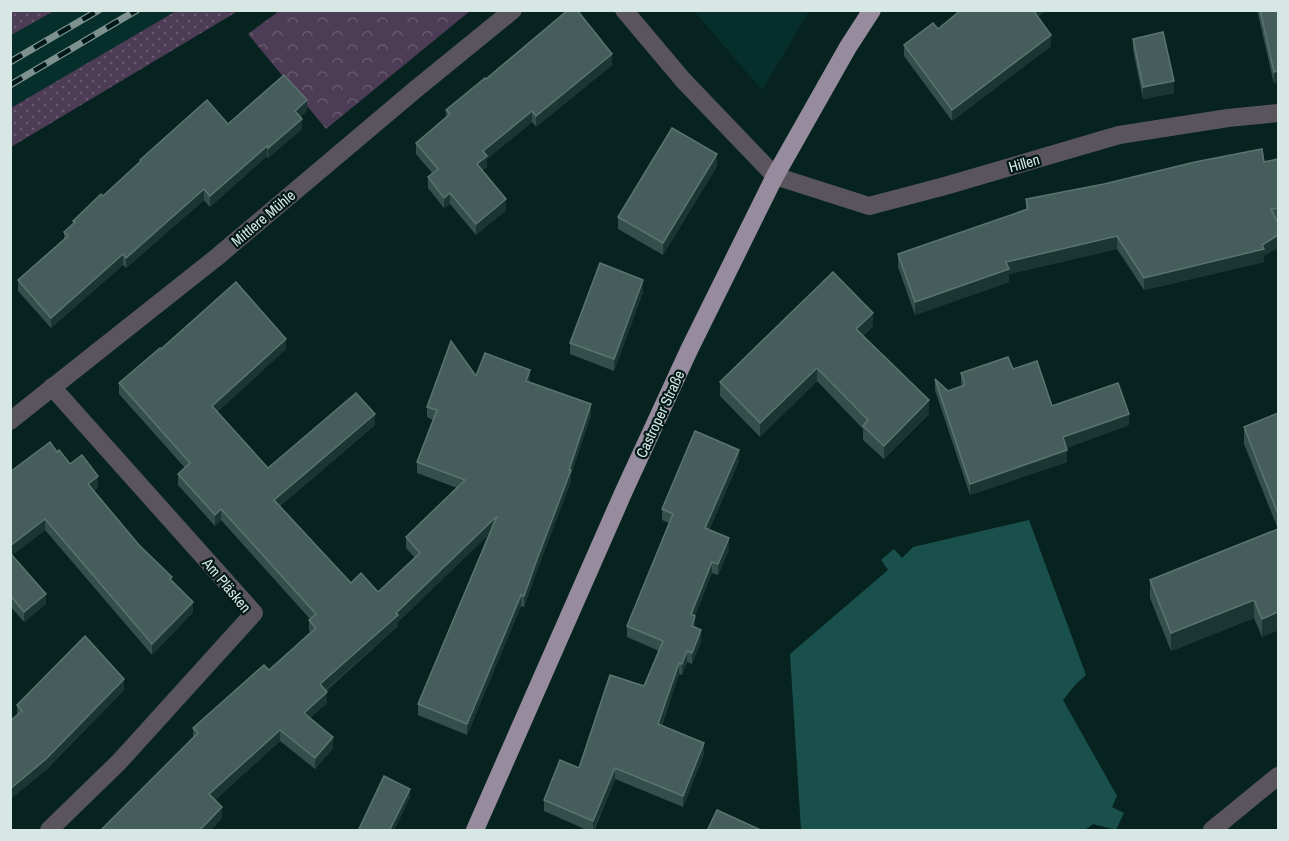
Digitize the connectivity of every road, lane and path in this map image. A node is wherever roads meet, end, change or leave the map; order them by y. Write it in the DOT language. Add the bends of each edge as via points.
graph roads {
  1 [pos="513,10"];
  2 [pos="624,10"];
  3 [pos="872,10"];
  4 [pos="1278,113"];
  5 [pos="775,176"];
  6 [pos="52,387"];
  7 [pos="10,421"];
  8 [pos="1278,776"];
  9 [pos="481,829"];
  10 [pos="49,831"];
  11 [pos="1212,831"];
  1 -- 6 [label="street, Mittlere Mühle" via="217,257"];
  2 -- 5 [label="street" via="682,80"];
  3 -- 5 [label="main road, Castroper Straße"];
  4 -- 5 [label="street, Hillen" via="1119,135 869,206"];
  5 -- 9 [label="main road, Castroper Straße" via="624,491"];
  6 -- 7 [label="street, Mittlere Mühle"];
  6 -- 10 [label="street, Am Pläsken" via="254,613 119,762"];
  8 -- 11 [label="street"];
}
